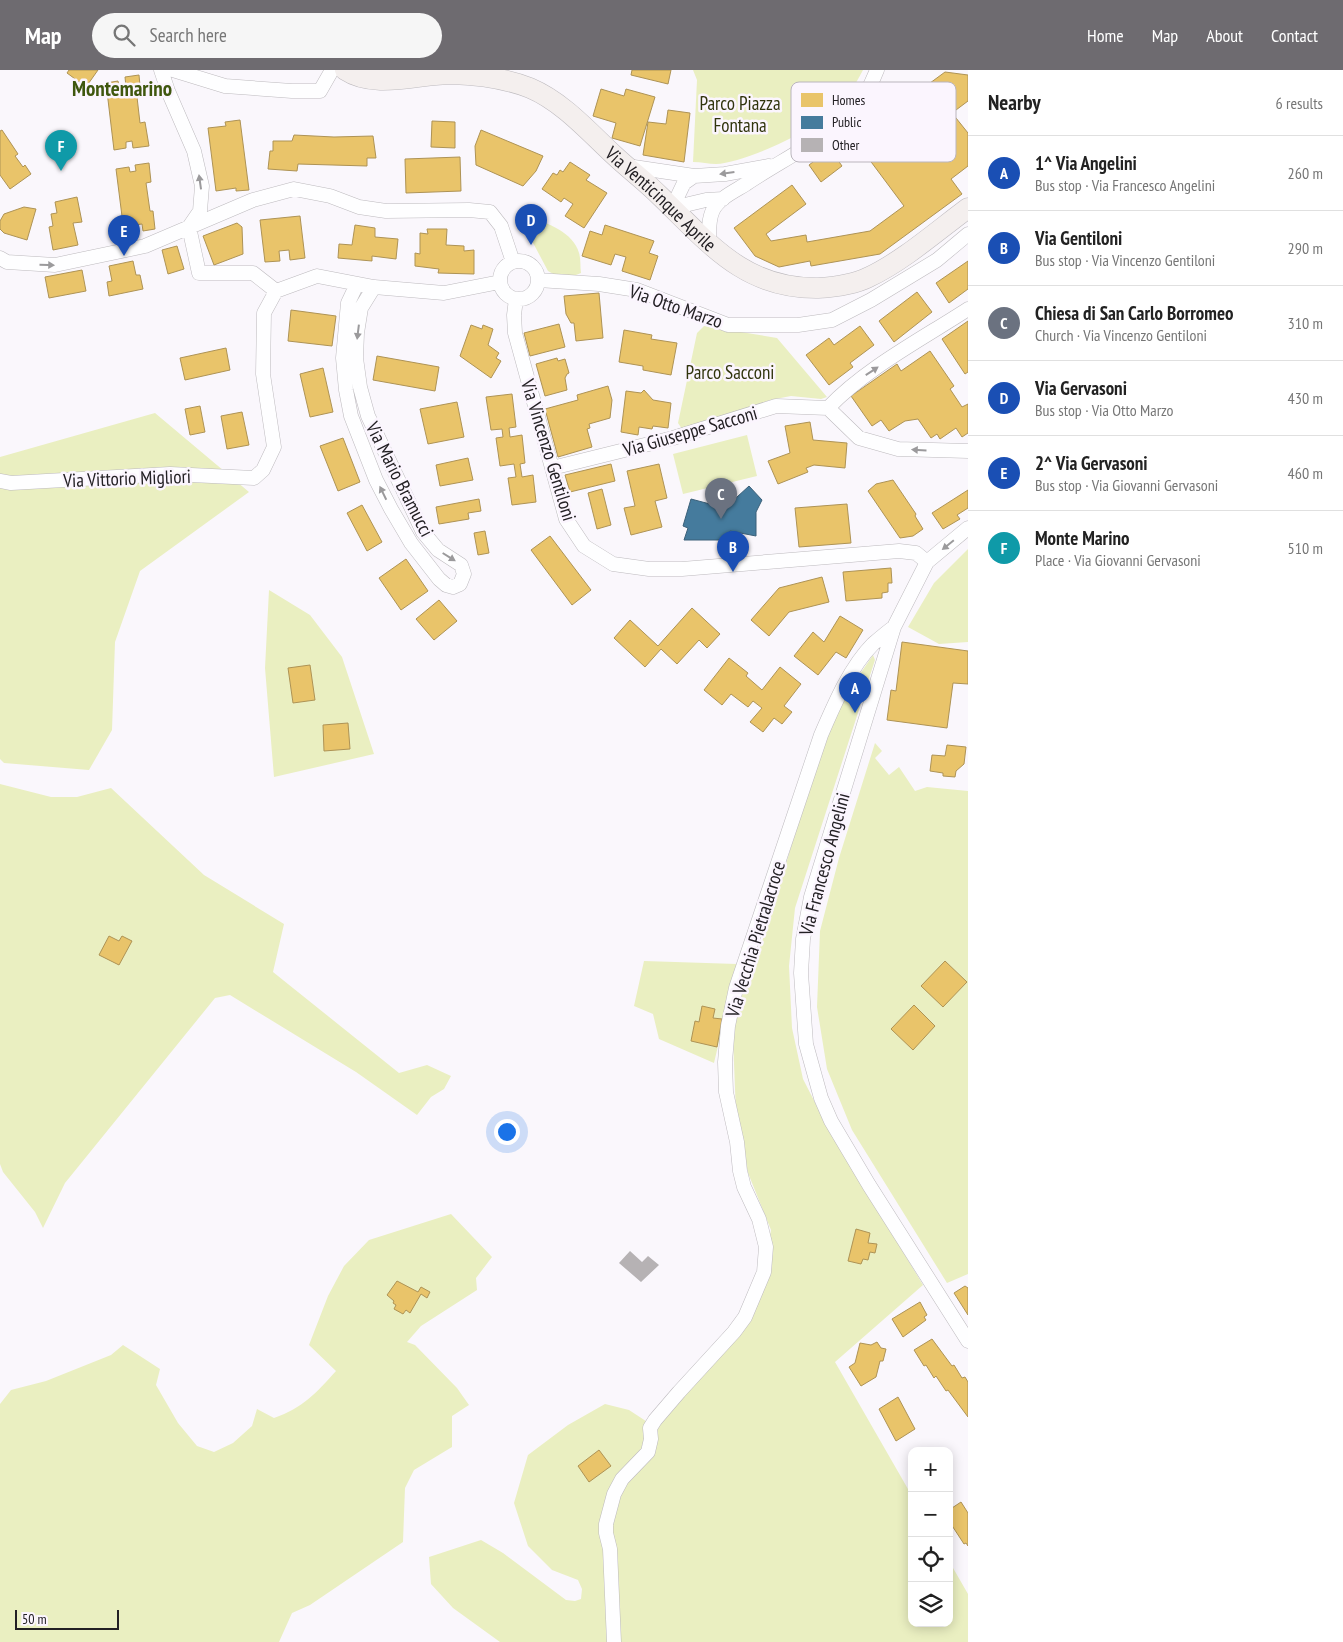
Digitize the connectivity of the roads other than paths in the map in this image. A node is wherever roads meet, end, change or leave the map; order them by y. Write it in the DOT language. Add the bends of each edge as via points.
graph roads {
  1 [pos="161,70"];
  2 [pos="172,70"];
  3 [pos="332,70"];
  4 [pos="345,70"];
  5 [pos="877,70"];
  6 [pos="871,82"];
  7 [pos="791,155"];
  8 [pos="775,164"];
  9 [pos="626,166"];
  10 [pos="694,176"];
  11 [pos="723,199"];
  12 [pos="672,208"];
  13 [pos="968,208"];
  14 [pos="189,227"];
  15 [pos="968,234"];
  16 [pos="709,244"];
  17 [pos="0,258"];
  18 [pos="513,262"];
  19 [pos="538,280"];
  20 [pos="500,282"];
  21 [pos="357,284"];
  22 [pos="374,287"];
  23 [pos="276,291"];
  24 [pos="516,299"];
  25 [pos="968,309"];
  26 [pos="828,408"];
  27 [pos="968,451"];
  28 [pos="552,468"];
  29 [pos="0,481"];
  30 [pos="968,528"];
  31 [pos="927,562"];
  32 [pos="894,627"];
  33 [pos="968,1341"];
  34 [pos="614,1642"];
  14 -- 1 [label="street, one-way" via="200,211 202,186 194,151"];
  2 -- 3 [label="street" via="225,86 320,91"];
  4 -- 9 [label="street, Via Venticinque Aprile" via="374,81 451,74 513,81 541,93 558,105"];
  5 -- 6 [label="street"];
  7 -- 8 [label="street"];
  8 -- 10 [label="street, one-way" via="725,174"];
  8 -- 11 [label="street"];
  9 -- 10 [label="street"];
  9 -- 12 [label="street, Via Venticinque Aprile"];
  10 -- 12 [label="street" via="684,183"];
  11 -- 12 [label="street"];
  11 -- 16 [label="street" via="712,216"];
  12 -- 16 [label="street, Via Venticinque Aprile"];
  13 -- 16 [label="street, Via Venticinque Aprile" via="887,268 838,287 805,288 778,284 740,268"];
  17 -- 14 [label="street, one-way" via="7,262 55,265 145,246"];
  14 -- 18 [label="street" via="253,200 294,189 386,211 490,212 501,226"];
  14 -- 23 [label="street" via="199,273 253,273"];
  15 -- 19 [label="street, Via Otto Marzo" via="937,260 871,300 832,320 798,325 728,325 636,290"];
  18 -- 19 [label="street" via="531,265"];
  18 -- 20 [label="street" via="503,270"];
  19 -- 24 [label="street" via="533,293 524,299"];
  20 -- 22 [label="street" via="444,293"];
  20 -- 24 [label="street" via="505,292"];
  21 -- 22 [label="street"];
  22 -- 21 [label="street, Via Mario Bramucci, one-way" via="361,308 357,334 360,387 368,416 423,532 438,550 461,565 464,574 460,584 454,587 439,579 391,510 351,416 343,358 348,303"];
  21 -- 23 [label="street" via="317,276"];
  23 -- 29 [label="street, Via Vittorio Migliori" via="264,313 263,374 274,447 263,470 254,478 170,474"];
  24 -- 28 [label="street, Via Vincenzo Gentiloni" via="515,333"];
  26 -- 25 [label="street, one-way" via="862,377"];
  27 -- 26 [label="street, one-way" via="898,449 859,438"];
  26 -- 28 [label="street, Via Giuseppe Sacconi" via="776,406 673,438"];
  28 -- 31 [label="street, Via Vincenzo Gentiloni" via="566,519 584,546 613,564 682,569 899,551 916,553"];
  30 -- 31 [label="street, Via Francesco Angelini, one-way"];
  31 -- 32 [label="street, Via Francesco Angelini"];
  32 -- 33 [label="street, Via Francesco Angelini" via="811,897 801,973 806,1044 820,1098 831,1121"];
  32 -- 34 [label="street, Via Vecchia Pietralacroce" via="873,644 857,664 832,709 736,988 728,1026 726,1092 744,1187 759,1219 766,1247 764,1272 745,1317 655,1420 650,1428 648,1452 622,1479 614,1494 606,1524"];
}
